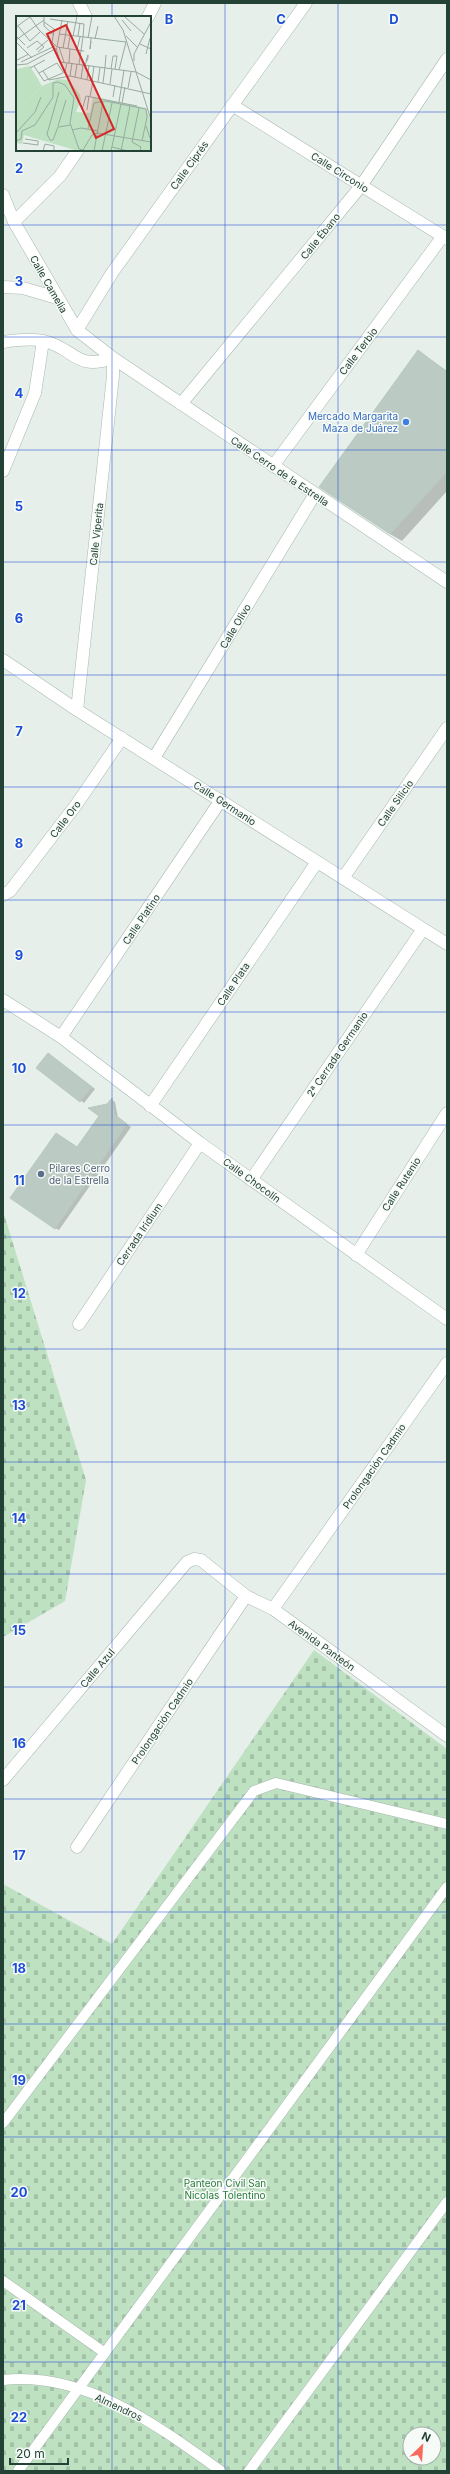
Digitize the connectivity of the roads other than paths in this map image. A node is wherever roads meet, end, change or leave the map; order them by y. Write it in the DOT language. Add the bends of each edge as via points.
graph roads {
  1 [pos="79,3"];
  2 [pos="155,3"];
  3 [pos="306,3"];
  4 [pos="86,16"];
  5 [pos="148,16"];
  6 [pos="447,59"];
  7 [pos="232,105"];
  8 [pos="77,151"];
  9 [pos="361,186"];
  10 [pos="3,195"];
  11 [pos="14,222"];
  12 [pos="445,238"];
  13 [pos="3,287"];
  14 [pos="57,298"];
  15 [pos="77,330"];
  16 [pos="43,341"];
  17 [pos="3,342"];
  18 [pos="113,358"];
  19 [pos="182,404"];
  20 [pos="272,466"];
  21 [pos="3,471"];
  22 [pos="315,494"];
  23 [pos="446,579"];
  24 [pos="3,660"];
  25 [pos="77,710"];
  26 [pos="447,728"];
  27 [pos="122,738"];
  28 [pos="154,758"];
  29 [pos="221,800"];
  30 [pos="317,862"];
  31 [pos="342,878"];
  32 [pos="3,895"];
  33 [pos="423,930"];
  34 [pos="447,944"];
  35 [pos="3,1000"];
  36 [pos="61,1037"];
  37 [pos="150,1106"];
  38 [pos="447,1113"];
  39 [pos="200,1143"];
  40 [pos="251,1180"];
  41 [pos="356,1255"];
  42 [pos="447,1319"];
  43 [pos="79,1324"];
  44 [pos="447,1363"];
  45 [pos="194,1559"];
  46 [pos="246,1596"];
  47 [pos="273,1609"];
  48 [pos="447,1736"];
  49 [pos="3,1780"];
  50 [pos="447,1824"];
  51 [pos="77,1847"];
  52 [pos="447,1887"];
  53 [pos="3,2123"];
  54 [pos="447,2202"];
  55 [pos="3,2281"];
  56 [pos="105,2353"];
  57 [pos="3,2380"];
  58 [pos="80,2388"];
  59 [pos="18,2471"];
  60 [pos="221,2471"];
  61 [pos="249,2471"];
  1 -- 4 [label="street"];
  2 -- 5 [label="street"];
  3 -- 7 [label="street, Calle Ciprés"];
  6 -- 9 [label="street, Calle Ébano"];
  7 -- 9 [label="street, Calle Circonio"];
  7 -- 15 [label="street, Calle Ciprés" via="112,273"];
  8 -- 11 [label="street" via="60,176"];
  9 -- 12 [label="street, Calle Circonio"];
  9 -- 19 [label="street, Calle Ébano"];
  10 -- 11 [label="street, Calle Camelia"];
  11 -- 14 [label="street, Calle Camelia"];
  12 -- 20 [label="street, Calle Terbio"];
  13 -- 14 [label="street" via="24,288"];
  14 -- 15 [label="street, Calle Camelia"];
  15 -- 18 [label="street, Calle Camelia"];
  16 -- 17 [label="street"];
  16 -- 18 [label="street" via="84,362 97,364"];
  16 -- 21 [label="street" via="35,393"];
  18 -- 19 [label="street, Calle Cerro de la Estrella"];
  18 -- 25 [label="street, Calle Viperita"];
  19 -- 20 [label="street, Calle Cerro de la Estrella"];
  20 -- 22 [label="street, Calle Cerro de la Estrella"];
  22 -- 23 [label="street, Calle Cerro de la Estrella"];
  22 -- 28 [label="street, Calle Olivo"];
  24 -- 25 [label="street, Calle Germanio"];
  25 -- 27 [label="street, Calle Germanio"];
  26 -- 31 [label="street, Calle Silicio"];
  27 -- 28 [label="street, Calle Germanio"];
  27 -- 32 [label="street, Calle Oro" via="76,805 10,891"];
  28 -- 29 [label="street, Calle Germanio"];
  29 -- 30 [label="street, Calle Germanio"];
  29 -- 36 [label="street, Calle Platino"];
  30 -- 31 [label="street, Calle Germanio"];
  30 -- 37 [label="street, Calle Plata"];
  31 -- 33 [label="street, Calle Germanio"];
  33 -- 34 [label="street, Calle Germanio"];
  33 -- 40 [label="street, 2ª Cerrada Germanio"];
  35 -- 36 [label="street, Calle Chocolín"];
  36 -- 37 [label="street, Calle Chocolín"];
  37 -- 39 [label="street, Calle Chocolín"];
  38 -- 41 [label="street, Calle Rutenio"];
  39 -- 40 [label="street, Calle Chocolín"];
  39 -- 43 [label="street, Cerrada Iridium"];
  40 -- 41 [label="street, Calle Chocolín"];
  41 -- 42 [label="street, Calle Chocolín"];
  44 -- 47 [label="street, Prolongación Cadmio"];
  45 -- 46 [label="street, Avenida Panteón" via="201,1560"];
  45 -- 49 [label="street, Calle Azul" via="187,1562"];
  46 -- 47 [label="street, Avenida Panteón"];
  46 -- 51 [label="street, Prolongación Cadmio"];
  47 -- 48 [label="street, Avenida Panteón"];
  50 -- 53 [label="lane" via="276,1783 254,1791"];
  52 -- 56 [label="lane"];
  54 -- 61 [label="lane"];
  55 -- 56 [label="lane"];
  56 -- 58 [label="lane"];
  57 -- 58 [label="lane, Almendros" via="20,2378"];
  58 -- 59 [label="lane"];
  58 -- 60 [label="lane, Almendros" via="155,2423"];
}
